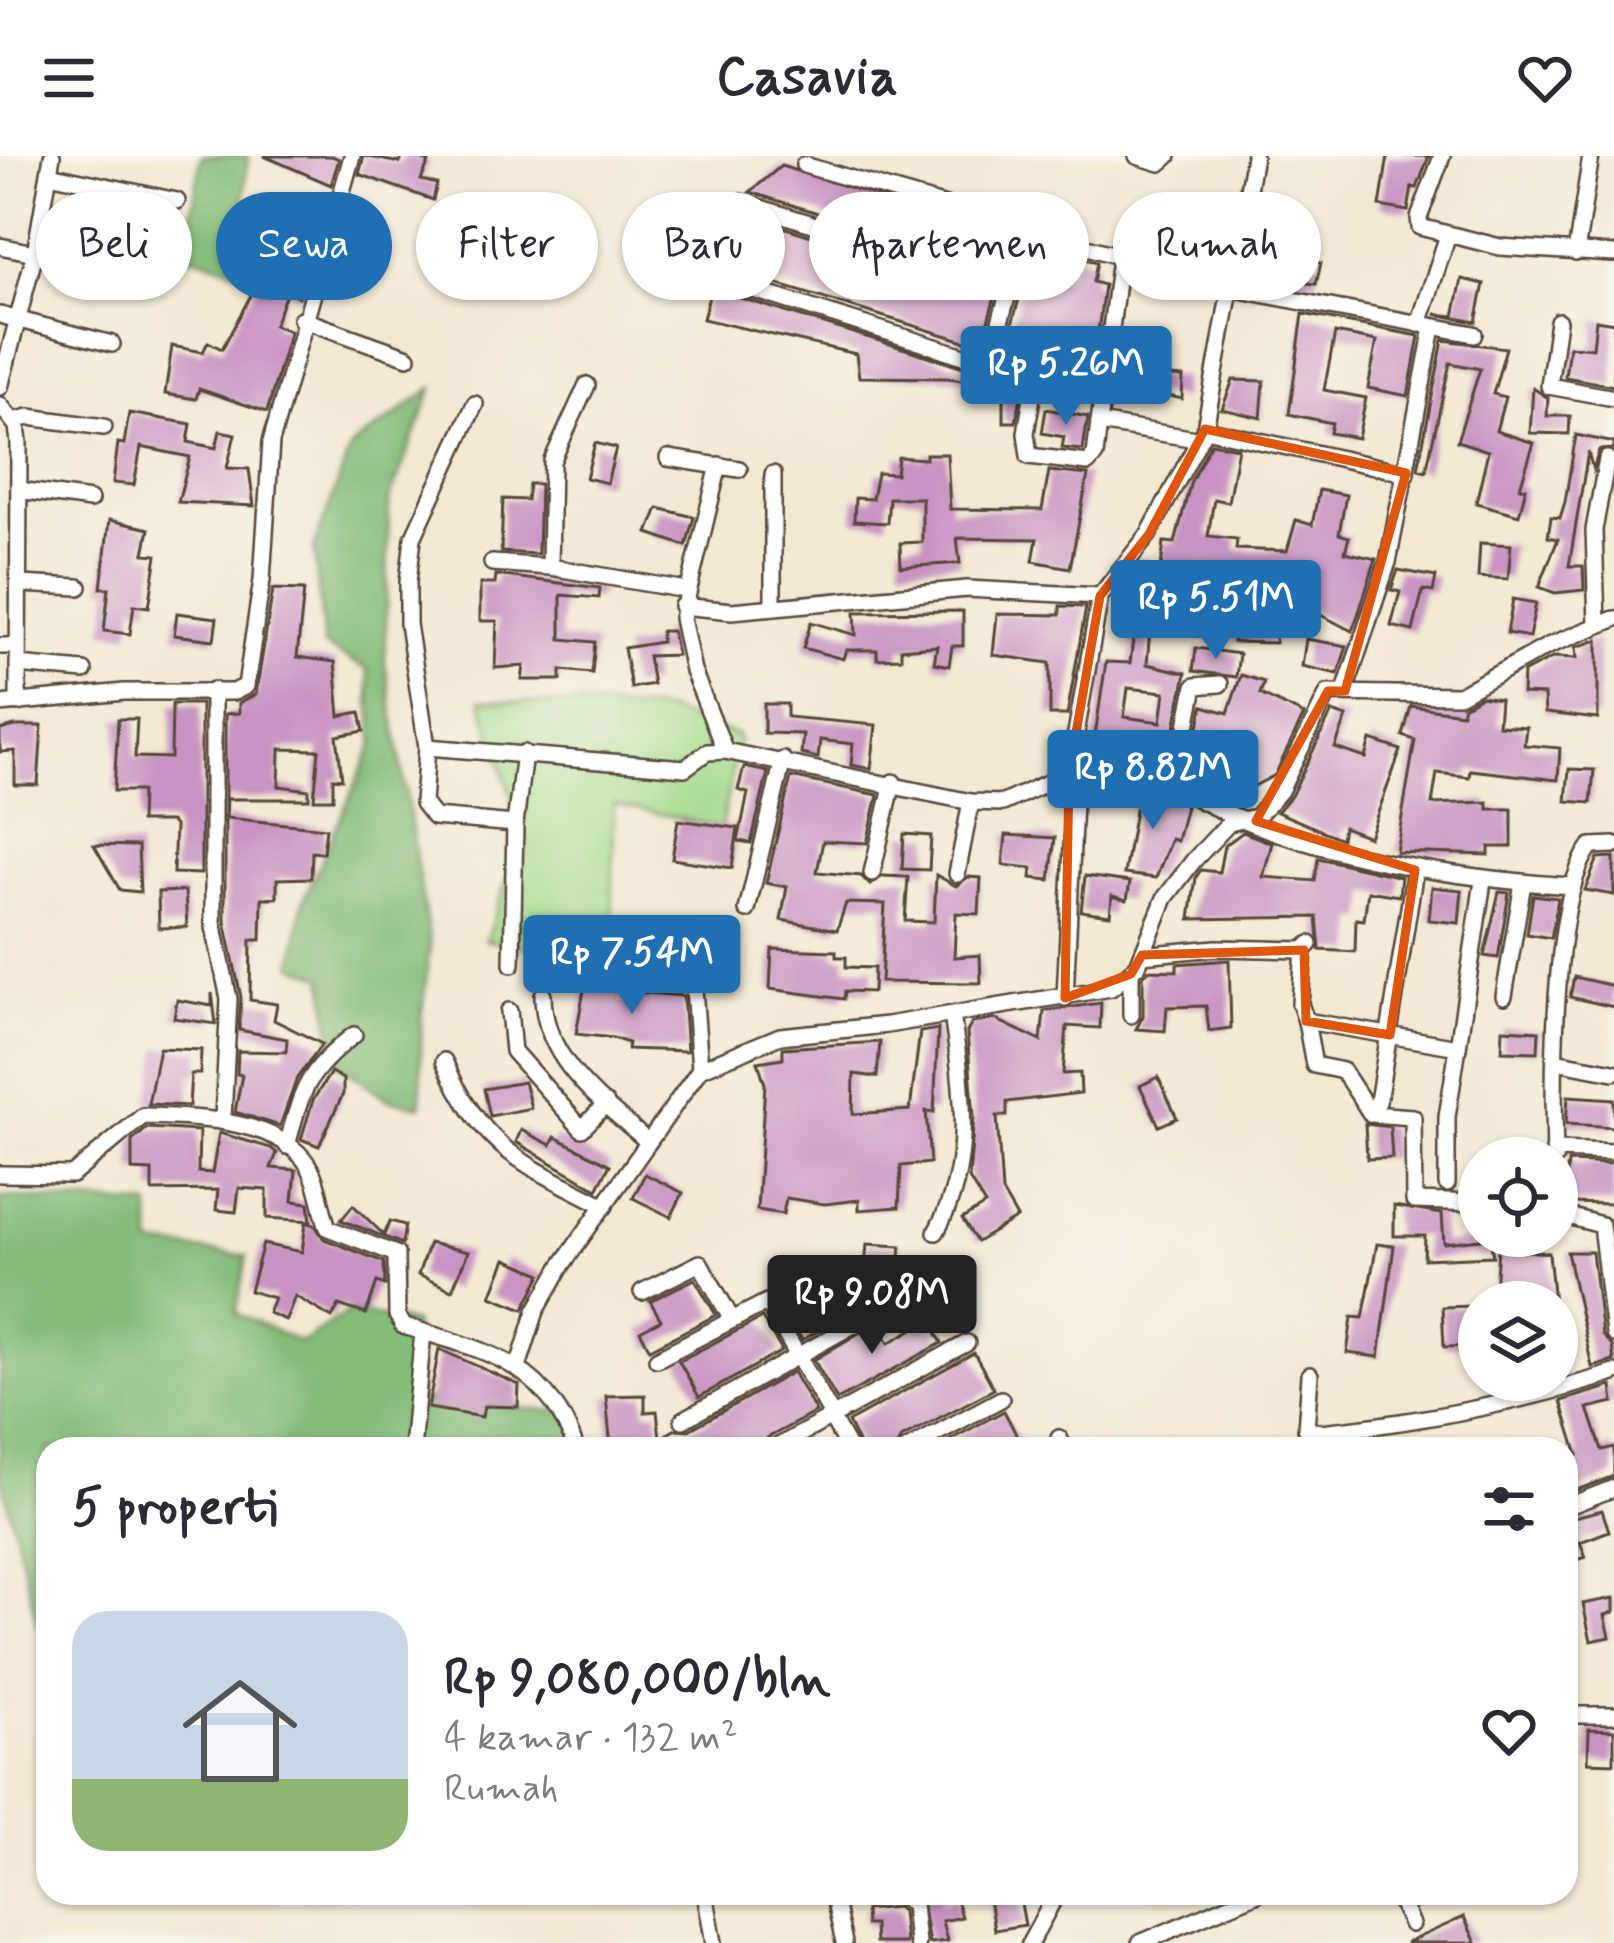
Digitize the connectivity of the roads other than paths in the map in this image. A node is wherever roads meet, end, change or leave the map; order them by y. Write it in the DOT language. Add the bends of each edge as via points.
graph roads {
  1 [pos="52,156"];
  2 [pos="352,156"];
  3 [pos="1136,156"];
  4 [pos="1168,156"];
  5 [pos="1254,156"];
  6 [pos="1442,156"];
  7 [pos="1592,156"];
  8 [pos="804,164"];
  9 [pos="49,174"];
  10 [pos="134,192"];
  11 [pos="896,192"];
  12 [pos="1247,192"];
  13 [pos="1448,235"];
  14 [pos="0,246"];
  15 [pos="1614,251"];
  16 [pos="35,253"];
  17 [pos="1576,253"];
  18 [pos="785,299"];
  19 [pos="1005,300"];
  20 [pos="1115,300"];
  21 [pos="1227,300"];
  22 [pos="1293,300"];
  23 [pos="7,316"];
  24 [pos="301,320"];
  25 [pos="1558,321"];
  26 [pos="1426,325"];
  27 [pos="1474,334"];
  28 [pos="112,344"];
  29 [pos="1041,344"];
  30 [pos="407,357"];
  31 [pos="587,385"];
  32 [pos="0,387"];
  33 [pos="1614,398"];
  34 [pos="475,404"];
  35 [pos="0,405"];
  36 [pos="14,421"];
  37 [pos="1099,422"];
  38 [pos="104,427"];
  39 [pos="1200,434"];
  40 [pos="668,458"];
  41 [pos="1607,459"];
  42 [pos="719,465"];
  43 [pos="739,469"];
  44 [pos="0,473"];
  45 [pos="1406,473"];
  46 [pos="773,474"];
  47 [pos="19,482"];
  48 [pos="90,500"];
  49 [pos="18,561"];
  50 [pos="0,562"];
  51 [pos="492,563"];
  52 [pos="550,566"];
  53 [pos="19,584"];
  54 [pos="79,587"];
  55 [pos="1100,596"];
  56 [pos="684,598"];
  57 [pos="773,607"];
  58 [pos="1605,621"];
  59 [pos="0,646"];
  60 [pos="18,646"];
  61 [pos="18,664"];
  62 [pos="83,670"];
  63 [pos="1220,684"];
  64 [pos="213,690"];
  65 [pos="1345,692"];
  66 [pos="9,703"];
  67 [pos="427,747"];
  68 [pos="725,751"];
  69 [pos="524,753"];
  70 [pos="783,760"];
  71 [pos="1072,777"];
  72 [pos="1162,778"];
  73 [pos="893,782"];
  74 [pos="971,802"];
  75 [pos="1244,819"];
  76 [pos="515,824"];
  77 [pos="1614,845"];
  78 [pos="1415,870"];
  79 [pos="872,873"];
  80 [pos="957,874"];
  81 [pos="1483,881"];
  82 [pos="1522,883"];
  83 [pos="1571,886"];
  84 [pos="747,910"];
  85 [pos="671,950"];
  86 [pos="1142,955"];
  87 [pos="512,964"];
  88 [pos="1131,974"];
  89 [pos="543,995"];
  90 [pos="1504,996"];
  91 [pos="1065,998"];
  92 [pos="509,1011"];
  93 [pos="952,1015"];
  94 [pos="1131,1015"];
  95 [pos="1306,1021"];
  96 [pos="354,1035"];
  97 [pos="1390,1035"];
  98 [pos="1458,1047"];
  99 [pos="444,1061"];
  100 [pos="1556,1061"];
  101 [pos="700,1069"];
  102 [pos="1614,1072"];
  103 [pos="1378,1102"];
  104 [pos="606,1104"];
  105 [pos="223,1118"];
  106 [pos="1555,1137"];
  107 [pos="647,1141"];
  108 [pos="286,1147"];
  109 [pos="1614,1152"];
  110 [pos="1578,1153"];
  111 [pos="0,1174"];
  112 [pos="1447,1184"];
  113 [pos="1458,1203"];
  114 [pos="605,1206"];
  115 [pos="1578,1219"];
  116 [pos="936,1232"];
  117 [pos="643,1292"];
  118 [pos="866,1318"];
  119 [pos="733,1319"];
  120 [pos="424,1332"];
  121 [pos="1614,1334"];
  122 [pos="967,1343"];
  123 [pos="799,1358"];
  124 [pos="657,1359"];
  125 [pos="518,1367"];
  126 [pos="1614,1372"];
  127 [pos="1310,1376"];
  128 [pos="1001,1399"];
  129 [pos="832,1417"];
  130 [pos="683,1420"];
  131 [pos="413,1437"];
  132 [pos="572,1437"];
  133 [pos="794,1437"];
  134 [pos="843,1437"];
  135 [pos="930,1437"];
  136 [pos="1614,1488"];
  137 [pos="1578,1502"];
  138 [pos="1578,1715"];
  139 [pos="1614,1715"];
  140 [pos="707,1905"];
  141 [pos="836,1905"];
  142 [pos="913,1905"];
  143 [pos="1052,1905"];
  144 [pos="1230,1905"];
  145 [pos="1402,1905"];
  146 [pos="1411,1924"];
  147 [pos="1036,1941"];
  148 [pos="714,1943"];
  149 [pos="844,1943"];
  150 [pos="917,1943"];
  151 [pos="1140,1943"];
  1 -- 9 [label="street"];
  2 -- 24 [label="street"];
  3 -- 4 [label="street" via="1160,163"];
  5 -- 12 [label="street"];
  6 -- 13 [label="street" via="1418,224"];
  7 -- 17 [label="street"];
  8 -- 11 [label="street"];
  9 -- 10 [label="street"];
  9 -- 16 [label="street"];
  13 -- 17 [label="street"];
  13 -- 26 [label="street"];
  14 -- 16 [label="street"];
  15 -- 17 [label="street"];
  16 -- 23 [label="street"];
  18 -- 19 [label="street" via="985,359"];
  20 -- 37 [label="street"];
  21 -- 39 [label="street"];
  22 -- 26 [label="street"];
  23 -- 28 [label="street"];
  23 -- 32 [label="street"];
  24 -- 30 [label="street"];
  24 -- 64 [label="street" via="271,442 250,670 246,686"];
  25 -- 33 [label="street" via="1550,386"];
  26 -- 27 [label="street"];
  26 -- 45 [label="street"];
  29 -- 37 [label="street" via="1029,456 1088,463"];
  31 -- 52 [label="street" via="553,461"];
  34 -- 67 [label="street" via="413,538 407,624"];
  35 -- 36 [label="street"];
  36 -- 38 [label="street"];
  36 -- 47 [label="street"];
  37 -- 39 [label="street"];
  39 -- 45 [label="street"];
  39 -- 55 [label="street" via="1149,534"];
  40 -- 42 [label="street"];
  41 -- 58 [label="street" via="1594,530"];
  42 -- 43 [label="street"];
  42 -- 56 [label="street"];
  44 -- 47 [label="street"];
  45 -- 65 [label="street" via="1388,562"];
  46 -- 57 [label="street"];
  47 -- 48 [label="street"];
  47 -- 49 [label="street"];
  49 -- 50 [label="street"];
  49 -- 53 [label="street"];
  51 -- 52 [label="street"];
  52 -- 56 [label="street"];
  53 -- 54 [label="street"];
  53 -- 60 [label="street"];
  55 -- 57 [label="street" via="967,589"];
  55 -- 71 [label="street"];
  56 -- 57 [label="street"];
  56 -- 68 [label="street" via="693,670"];
  58 -- 65 [label="street" via="1460,694"];
  59 -- 60 [label="street"];
  60 -- 61 [label="street"];
  61 -- 62 [label="street"];
  61 -- 66 [label="street"];
  63 -- 72 [label="street" via="1195,686 1181,757"];
  64 -- 66 [label="street"];
  64 -- 105 [label="street" via="213,922 229,999"];
  65 -- 75 [label="street" via="1328,693 1280,791"];
  67 -- 69 [label="street"];
  67 -- 76 [label="street" via="429,814"];
  68 -- 69 [label="street" via="707,752 685,768"];
  68 -- 70 [label="street"];
  69 -- 76 [label="street"];
  70 -- 73 [label="street"];
  70 -- 84 [label="street"];
  71 -- 72 [label="street"];
  71 -- 74 [label="street" via="1003,803"];
  71 -- 91 [label="street"];
  72 -- 75 [label="street" via="1204,806"];
  73 -- 74 [label="street"];
  73 -- 79 [label="street"];
  74 -- 80 [label="street"];
  75 -- 78 [label="street"];
  75 -- 86 [label="street" via="1229,823 1165,898"];
  76 -- 87 [label="street"];
  77 -- 83 [label="street" via="1591,846"];
  78 -- 81 [label="street"];
  78 -- 97 [label="street"];
  81 -- 82 [label="street"];
  81 -- 98 [label="street"];
  82 -- 83 [label="street"];
  82 -- 90 [label="street"];
  83 -- 100 [label="street"];
  85 -- 101 [label="street" via="694,988"];
  86 -- 88 [label="street"];
  86 -- 95 [label="street" via="1307,947 1300,1004"];
  88 -- 91 [label="street" via="1097,993"];
  88 -- 94 [label="street"];
  89 -- 104 [label="street" via="553,1043"];
  91 -- 93 [label="street"];
  92 -- 104 [label="street" via="513,1051 582,1129"];
  93 -- 101 [label="street" via="780,1036"];
  93 -- 116 [label="street" via="965,1104 957,1192"];
  95 -- 97 [label="street"];
  95 -- 113 [label="street" via="1314,1065 1342,1071 1371,1114 1413,1117 1414,1202"];
  96 -- 108 [label="street" via="304,1082"];
  97 -- 98 [label="street"];
  97 -- 103 [label="street"];
  98 -- 112 [label="street"];
  99 -- 114 [label="street" via="486,1137"];
  100 -- 102 [label="street"];
  100 -- 106 [label="street"];
  101 -- 107 [label="street"];
  104 -- 107 [label="street"];
  105 -- 108 [label="street"];
  105 -- 111 [label="street" via="142,1116 72,1175"];
  107 -- 114 [label="street"];
  108 -- 120 [label="street" via="311,1168 328,1228 396,1254 397,1315 403,1326"];
  109 -- 110 [label="street"];
  114 -- 125 [label="street" via="536,1311"];
  115 -- 121 [label="street" via="1601,1225"];
  117 -- 119 [label="street" via="700,1263"];
  118 -- 123 [label="street"];
  119 -- 123 [label="street" via="767,1302"];
  119 -- 124 [label="street"];
  120 -- 125 [label="street"];
  120 -- 131 [label="street"];
  122 -- 129 [label="street"];
  123 -- 129 [label="street"];
  123 -- 130 [label="street"];
  125 -- 132 [label="street" via="549,1392"];
  126 -- 127 [label="street" via="1431,1421 1320,1432 1306,1430"];
  128 -- 135 [label="street"];
  129 -- 133 [label="street"];
  129 -- 134 [label="street"];
  136 -- 137 [label="street"];
  138 -- 139 [label="street"];
  140 -- 148 [label="street"];
  141 -- 149 [label="street"];
  142 -- 150 [label="street"];
  143 -- 147 [label="street"];
  144 -- 151 [label="street"];
  145 -- 146 [label="street"];
}
